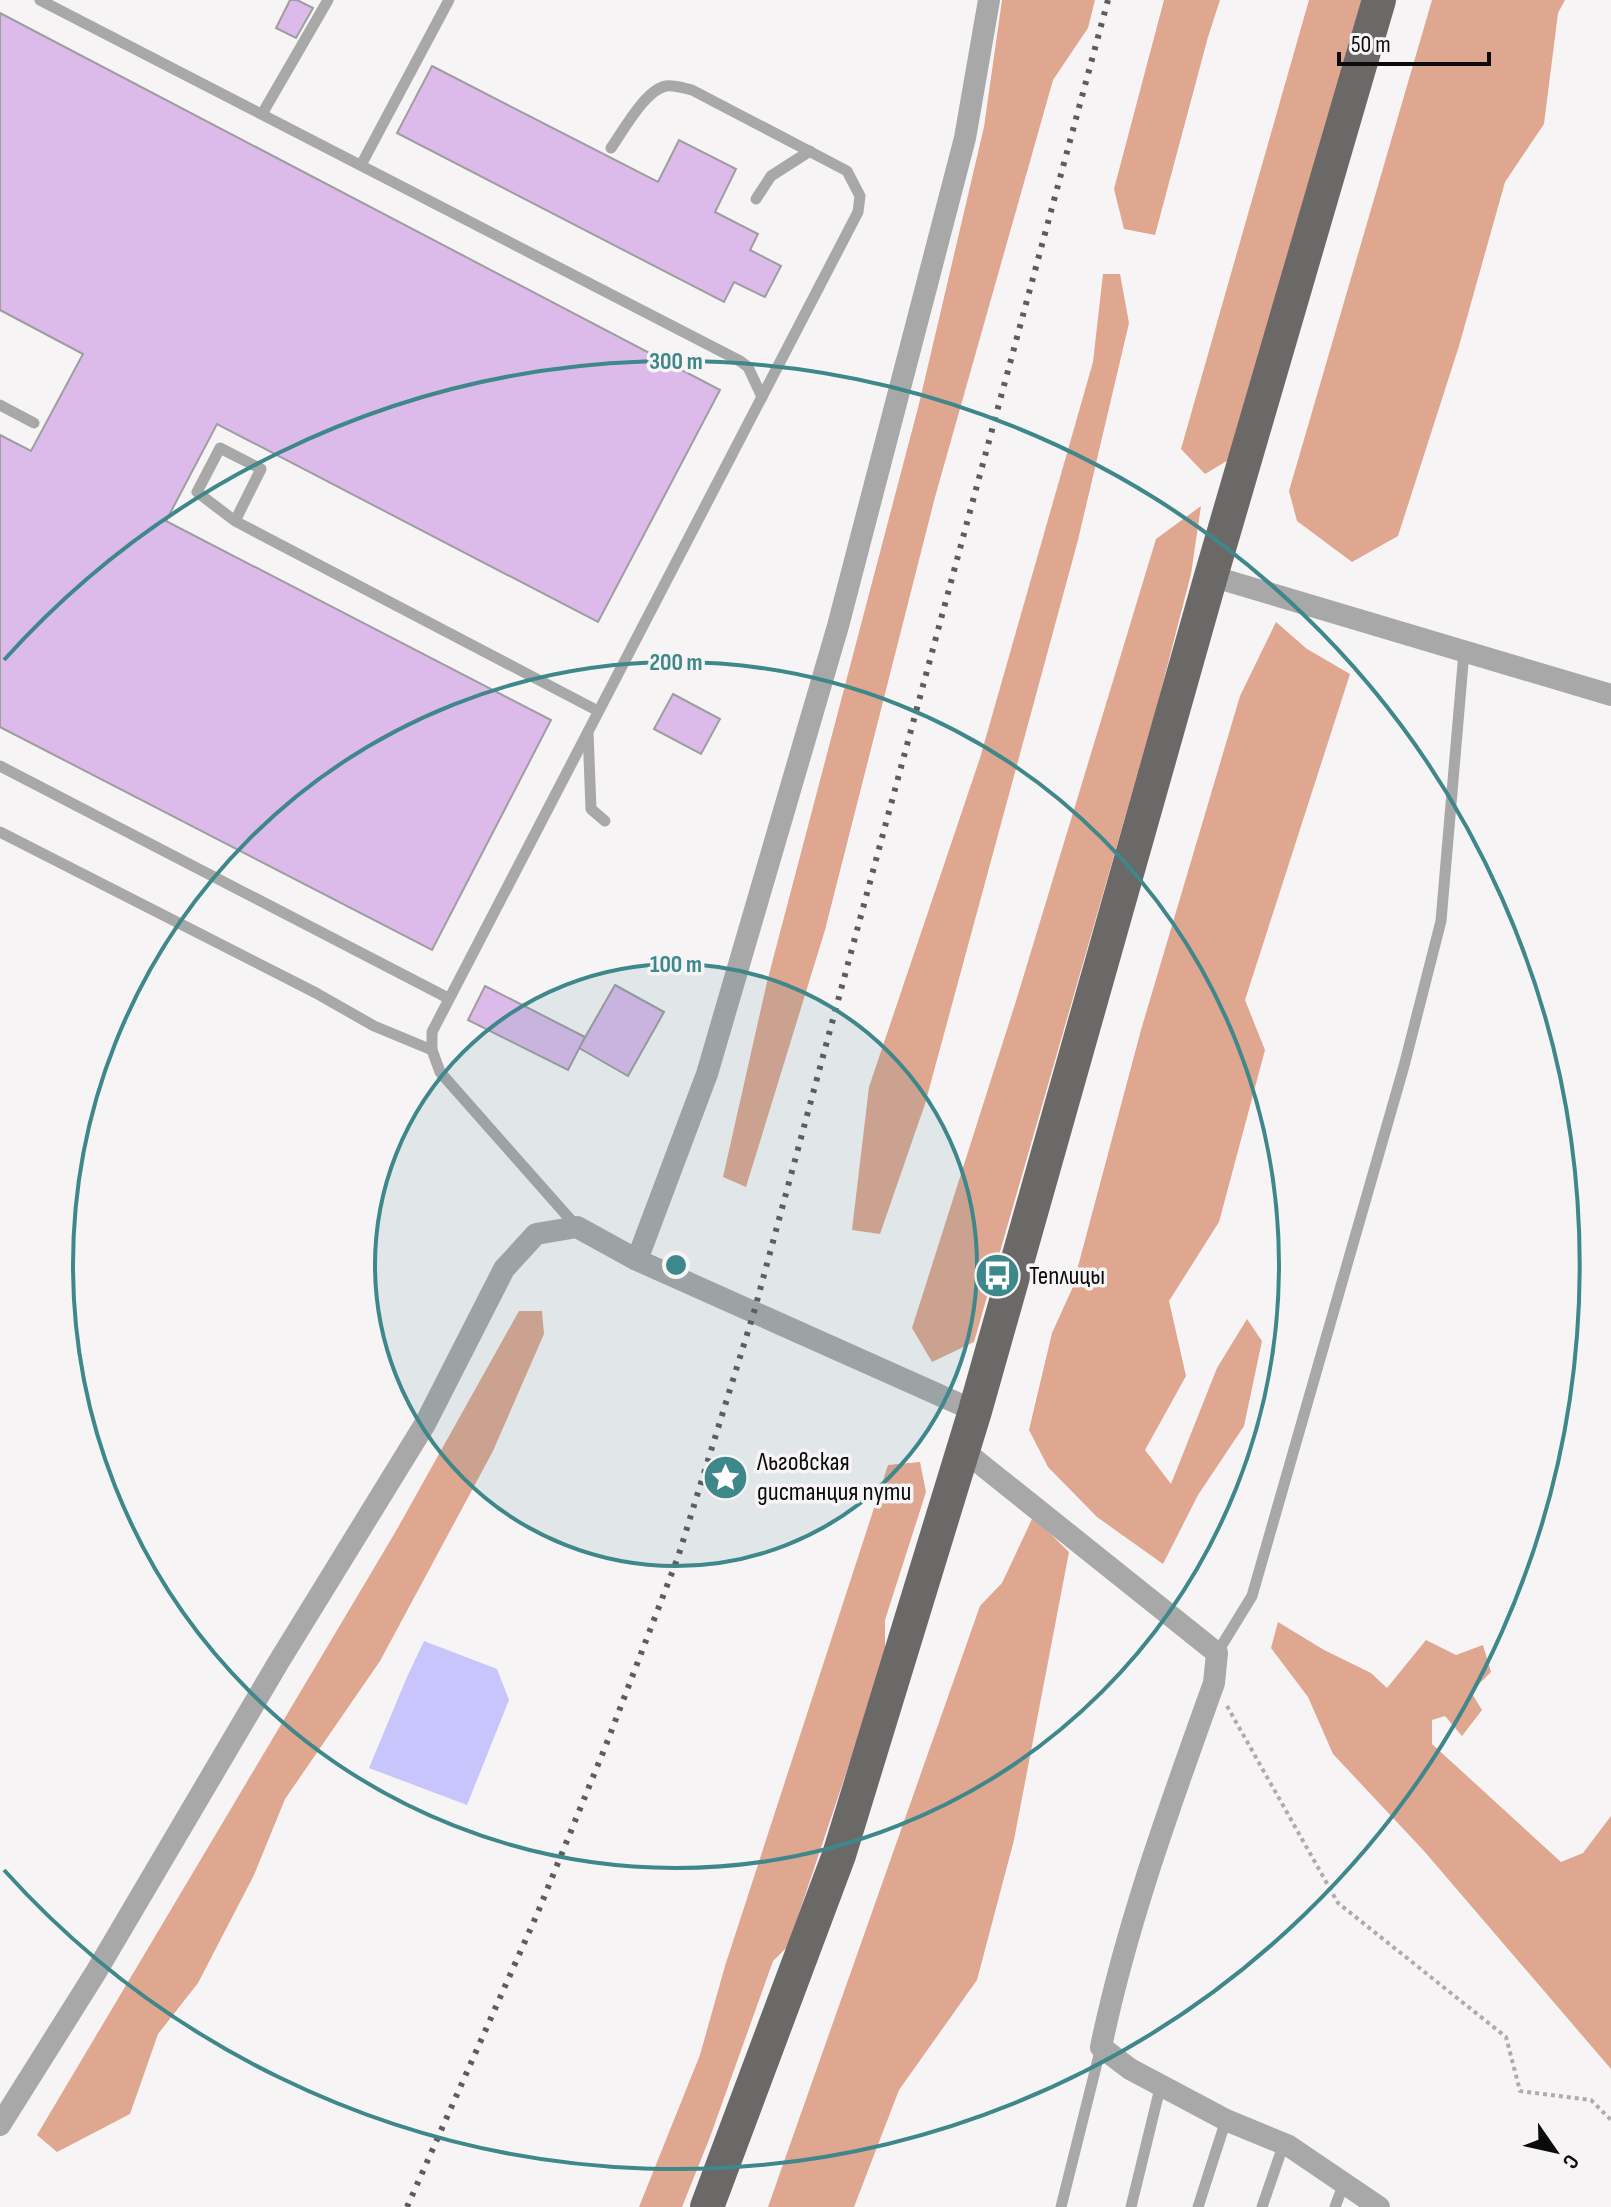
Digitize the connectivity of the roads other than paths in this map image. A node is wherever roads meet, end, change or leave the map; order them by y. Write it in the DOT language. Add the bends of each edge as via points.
graph roads {
  1 [pos="40,0"];
  2 [pos="328,0"];
  3 [pos="449,0"];
  4 [pos="989,0"];
  5 [pos="1379,0"];
  6 [pos="262,114"];
  7 [pos="611,148"];
  8 [pos="810,151"];
  9 [pos="361,165"];
  10 [pos="756,199"];
  11 [pos="762,397"];
  12 [pos="0,405"];
  13 [pos="34,423"];
  14 [pos="235,521"];
  15 [pos="1211,576"];
  16 [pos="1464,652"];
  17 [pos="1611,695"];
  18 [pos="598,711"];
  19 [pos="588,729"];
  20 [pos="0,766"];
  21 [pos="605,821"];
  22 [pos="0,832"];
  23 [pos="448,998"];
  24 [pos="432,1050"];
  25 [pos="577,1227"];
  26 [pos="637,1260"];
  27 [pos="975,1411"];
  28 [pos="963,1450"];
  29 [pos="1217,1653"];
  30 [pos="1101,2047"];
  31 [pos="1161,2083"];
  32 [pos="1226,2120"];
  33 [pos="0,2125"];
  34 [pos="1284,2143"];
  35 [pos="1344,2183"];
  36 [pos="707,2207"];
  37 [pos="1061,2207"];
  38 [pos="1131,2207"];
  39 [pos="1198,2207"];
  40 [pos="1262,2207"];
  41 [pos="1335,2207"];
  42 [pos="1379,2207"];
  1 -- 6 [label="lane"];
  2 -- 6 [label="lane"];
  3 -- 9 [label="lane"];
  4 -- 26 [label="street" via="965,138 838,626 707,1074"];
  5 -- 15 [label="main road"];
  6 -- 9 [label="lane"];
  7 -- 8 [label="lane" via="652,93 678,86"];
  8 -- 10 [label="lane" via="771,176"];
  8 -- 11 [label="lane" via="847,171 860,196 858,212"];
  9 -- 11 [label="lane" via="740,361"];
  11 -- 18 [label="lane"];
  12 -- 13 [label="lane"];
  14 -- 14 [label="lane" via="261,469 220,448 197,492"];
  14 -- 18 [label="lane"];
  15 -- 16 [label="street"];
  15 -- 27 [label="main road"];
  16 -- 17 [label="street"];
  16 -- 29 [label="lane" via="1441,921 1252,1596"];
  18 -- 19 [label="lane"];
  19 -- 21 [label="lane" via="591,809"];
  19 -- 23 [label="lane"];
  20 -- 23 [label="lane"];
  22 -- 24 [label="lane" via="374,1026"];
  23 -- 24 [label="lane" via="432,1032"];
  24 -- 25 [label="lane" via="440,1072"];
  25 -- 26 [label="street"];
  25 -- 33 [label="street" via="536,1234 504,1269 425,1424"];
  26 -- 27 [label="street"];
  27 -- 28 [label="main road"];
  28 -- 29 [label="street"];
  28 -- 36 [label="main road" via="839,1855"];
  29 -- 30 [label="street" via="1214,1683 1149,1864"];
  30 -- 31 [label="street"];
  30 -- 37 [label="lane"];
  31 -- 32 [label="street"];
  31 -- 38 [label="lane"];
  32 -- 34 [label="street"];
  32 -- 39 [label="lane"];
  34 -- 35 [label="street"];
  34 -- 40 [label="lane"];
  35 -- 41 [label="lane"];
  35 -- 42 [label="street"];
}
